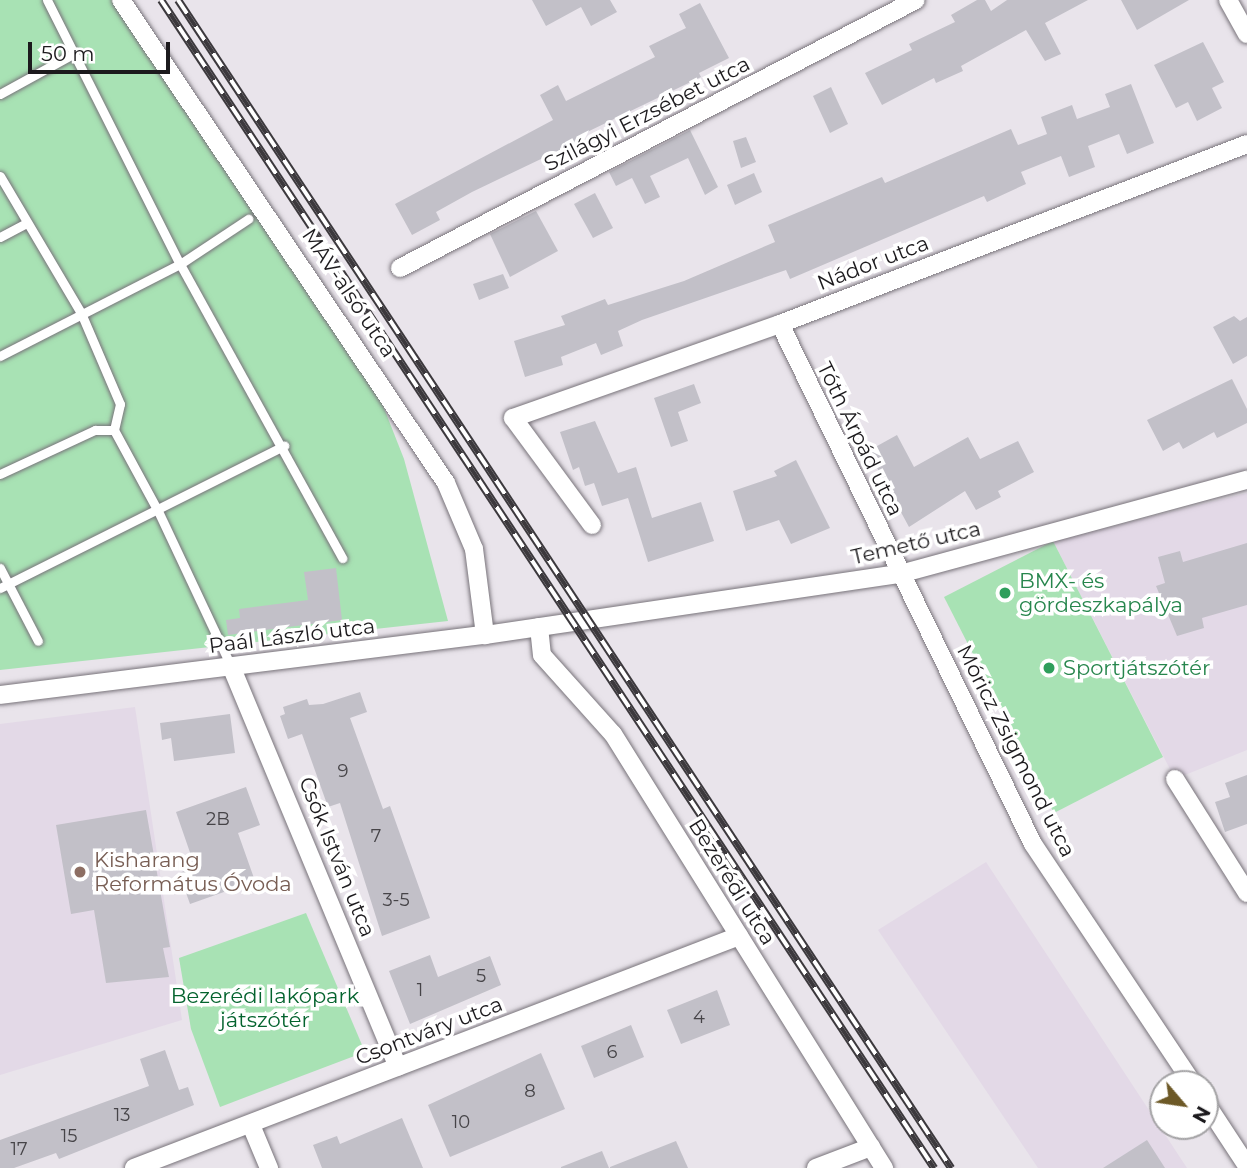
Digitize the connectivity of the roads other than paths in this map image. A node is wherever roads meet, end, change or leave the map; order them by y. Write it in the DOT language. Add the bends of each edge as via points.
graph roads {
  1 [pos="47,0"];
  2 [pos="121,0"];
  3 [pos="916,0"];
  4 [pos="1228,0"];
  5 [pos="1247,34"];
  6 [pos="71,55"];
  7 [pos="0,94"];
  8 [pos="1247,144"];
  9 [pos="0,176"];
  10 [pos="248,219"];
  11 [pos="26,223"];
  12 [pos="0,237"];
  13 [pos="180,264"];
  14 [pos="400,268"];
  15 [pos="81,313"];
  16 [pos="779,324"];
  17 [pos="0,356"];
  18 [pos="114,430"];
  19 [pos="284,446"];
  20 [pos="0,474"];
  21 [pos="1247,480"];
  22 [pos="158,511"];
  23 [pos="592,525"];
  24 [pos="342,558"];
  25 [pos="0,568"];
  26 [pos="900,574"];
  27 [pos="4,586"];
  28 [pos="589,618"];
  29 [pos="539,627"];
  30 [pos="485,635"];
  31 [pos="38,641"];
  32 [pos="231,666"];
  33 [pos="0,695"];
  34 [pos="1175,779"];
  35 [pos="1247,893"];
  36 [pos="739,936"];
  37 [pos="398,1067"];
  38 [pos="1184,1070"];
  39 [pos="1219,1123"];
  40 [pos="251,1125"];
  41 [pos="871,1147"];
  42 [pos="1247,1166"];
  43 [pos="134,1168"];
  44 [pos="268,1168"];
  45 [pos="816,1168"];
  46 [pos="884,1168"];
  1 -- 6 [label="lane"];
  2 -- 30 [label="street, MÁV-alsó utca" via="446,483 474,549"];
  3 -- 14 [label="street, Szilágyi Erzsébet utca"];
  4 -- 5 [label="street"];
  6 -- 7 [label="lane"];
  6 -- 13 [label="lane"];
  8 -- 16 [label="street, Nádor utca"];
  9 -- 11 [label="lane"];
  10 -- 13 [label="lane"];
  11 -- 12 [label="lane"];
  11 -- 15 [label="lane"];
  13 -- 15 [label="lane"];
  13 -- 19 [label="lane"];
  15 -- 17 [label="lane"];
  15 -- 18 [label="lane" via="120,404"];
  16 -- 23 [label="street, Nádor utca" via="513,418"];
  16 -- 26 [label="street, Tóth Árpád utca"];
  18 -- 20 [label="lane" via="95,430"];
  18 -- 22 [label="lane"];
  19 -- 22 [label="lane"];
  19 -- 24 [label="lane"];
  21 -- 26 [label="street, Temető utca"];
  22 -- 27 [label="lane"];
  22 -- 32 [label="lane"];
  25 -- 27 [label="lane"];
  26 -- 28 [label="street, Temető utca"];
  26 -- 38 [label="street, Móricz Zsigmond utca" via="1033,844"];
  27 -- 31 [label="lane"];
  28 -- 29 [label="street, Paál László utca"];
  29 -- 30 [label="street, Paál László utca"];
  29 -- 36 [label="street, Bezerédi utca" via="542,655 613,734"];
  30 -- 32 [label="street, Paál László utca"];
  32 -- 33 [label="street, Paál László utca"];
  32 -- 37 [label="street, Csók István utca"];
  34 -- 35 [label="street"];
  36 -- 37 [label="street, Csontváry utca"];
  36 -- 41 [label="street, Bezerédi utca"];
  37 -- 40 [label="street, Csontváry utca"];
  39 -- 42 [label="street"];
  40 -- 43 [label="street, Csontváry utca"];
  40 -- 44 [label="street"];
  41 -- 45 [label="street"];
  41 -- 46 [label="street, Bezerédi utca"];
}
